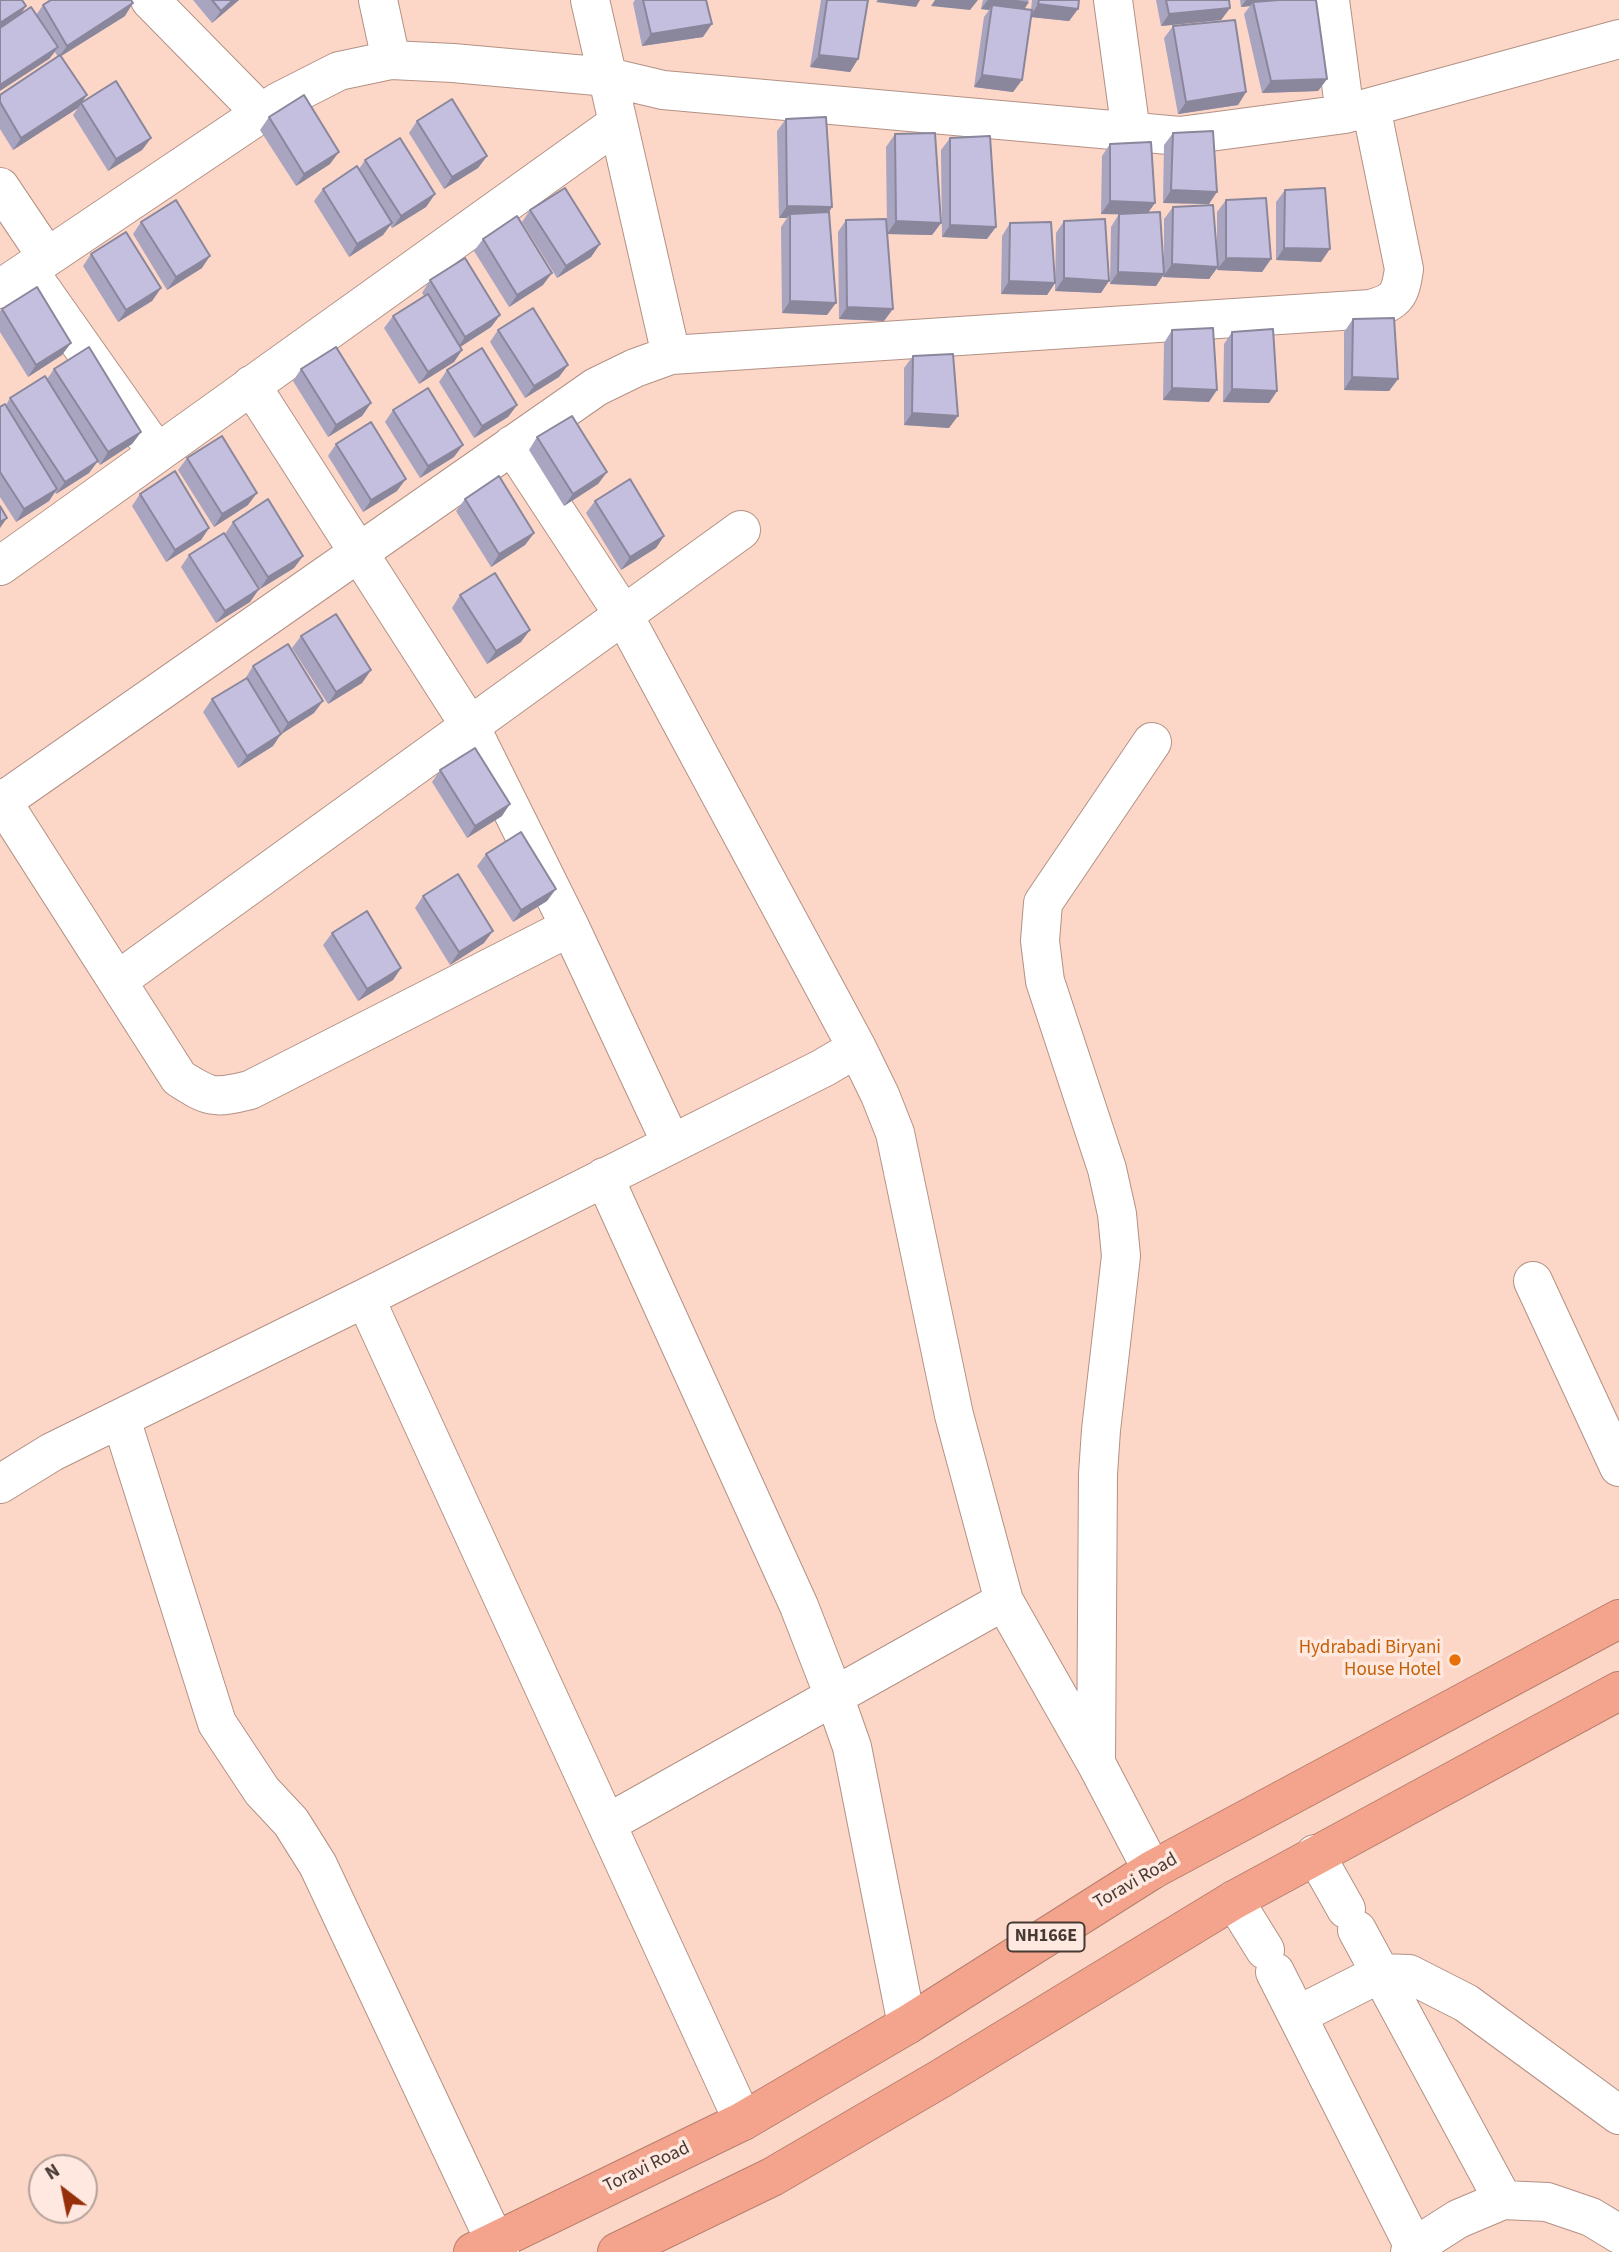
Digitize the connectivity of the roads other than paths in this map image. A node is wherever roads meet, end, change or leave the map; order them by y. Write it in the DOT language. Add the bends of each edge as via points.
graph roads {
  1 [pos="150,0"];
  2 [pos="378,0"];
  3 [pos="590,0"];
  4 [pos="1113,0"];
  5 [pos="1329,0"];
  6 [pos="1619,39"];
  7 [pos="391,60"];
  8 [pos="608,77"];
  9 [pos="1358,110"];
  10 [pos="261,113"];
  11 [pos="618,122"];
  12 [pos="1131,132"];
  13 [pos="0,187"];
  14 [pos="25,272"];
  15 [pos="671,355"];
  16 [pos="251,385"];
  17 [pos="512,445"];
  18 [pos="157,453"];
  19 [pos="741,530"];
  20 [pos="360,551"];
  21 [pos="0,566"];
  22 [pos="623,614"];
  23 [pos="470,726"];
  24 [pos="1152,742"];
  25 [pos="1,801"];
  26 [pos="570,927"];
  27 [pos="117,981"];
  28 [pos="857,1048"];
  29 [pos="671,1143"];
  30 [pos="604,1177"];
  31 [pos="1533,1281"];
  32 [pos="365,1298"];
  33 [pos="121,1419"];
  34 [pos="1619,1466"];
  35 [pos="0,1484"];
  36 [pos="1004,1601"];
  37 [pos="1619,1619"];
  38 [pos="1619,1691"];
  39 [pos="834,1696"];
  40 [pos="1096,1763"];
  41 [pos="608,1824"];
  42 [pos="1315,1854"];
  43 [pos="1152,1870"];
  44 [pos="1234,1900"];
  45 [pos="1381,1973"];
  46 [pos="1298,2015"];
  47 [pos="907,2025"];
  48 [pos="1619,2115"];
  49 [pos="743,2121"];
  50 [pos="1503,2200"];
  51 [pos="1619,2234"];
  52 [pos="489,2248"];
  53 [pos="1412,2249"];
  54 [pos="617,2252"];
  1 -- 10 [label="street"];
  2 -- 7 [label="street"];
  3 -- 8 [label="street"];
  4 -- 12 [label="street"];
  5 -- 9 [label="street"];
  6 -- 9 [label="street"];
  7 -- 8 [label="street"];
  7 -- 10 [label="street" via="339,71"];
  8 -- 11 [label="street"];
  8 -- 12 [label="street" via="663,90"];
  9 -- 12 [label="street" via="1180,136"];
  9 -- 15 [label="street" via="1404,269 1401,290 1391,303 1371,309"];
  10 -- 14 [label="street"];
  11 -- 15 [label="street"];
  11 -- 16 [label="street"];
  13 -- 14 [label="street"];
  14 -- 18 [label="street"];
  15 -- 17 [label="street" via="596,387"];
  16 -- 18 [label="street"];
  16 -- 20 [label="street"];
  17 -- 20 [label="street"];
  17 -- 22 [label="street"];
  18 -- 21 [label="street"];
  19 -- 22 [label="street"];
  20 -- 23 [label="street"];
  20 -- 25 [label="street"];
  22 -- 23 [label="street"];
  22 -- 28 [label="street"];
  23 -- 26 [label="street"];
  23 -- 27 [label="street"];
  24 -- 40 [label="street" via="1042,903 1045,981 1107,1169 1121,1256 1098,1474"];
  25 -- 27 [label="street"];
  26 -- 27 [label="street" via="250,1090 226,1096 204,1094 179,1078"];
  26 -- 29 [label="street"];
  28 -- 29 [label="street"];
  28 -- 36 [label="street" via="895,1133 954,1415"];
  29 -- 30 [label="street"];
  30 -- 32 [label="street"];
  30 -- 39 [label="street" via="799,1606"];
  31 -- 34 [label="street"];
  32 -- 33 [label="street"];
  32 -- 41 [label="street"];
  33 -- 35 [label="street" via="52,1452"];
  33 -- 52 [label="street" via="217,1723 318,1865"];
  36 -- 39 [label="street"];
  36 -- 40 [label="street"];
  37 -- 43 [label="highway, Toravi Road / NH166E"];
  38 -- 42 [label="highway"];
  39 -- 41 [label="street"];
  39 -- 47 [label="street" via="852,1747"];
  40 -- 43 [label="street"];
  41 -- 49 [label="street"];
  42 -- 44 [label="highway"];
  42 -- 45 [label="street"];
  43 -- 47 [label="highway, Toravi Road / NH166E"];
  44 -- 46 [label="street"];
  44 -- 54 [label="highway" via="772,2177"];
  45 -- 46 [label="street"];
  45 -- 48 [label="street" via="1409,1974 1466,2003"];
  45 -- 50 [label="street"];
  46 -- 53 [label="street"];
  47 -- 49 [label="highway, Toravi Road / NH166E"];
  49 -- 52 [label="highway, Toravi Road / NH166E"];
  50 -- 51 [label="street" via="1546,2202 1591,2217"];
  50 -- 53 [label="street" via="1458,2219"];
}
